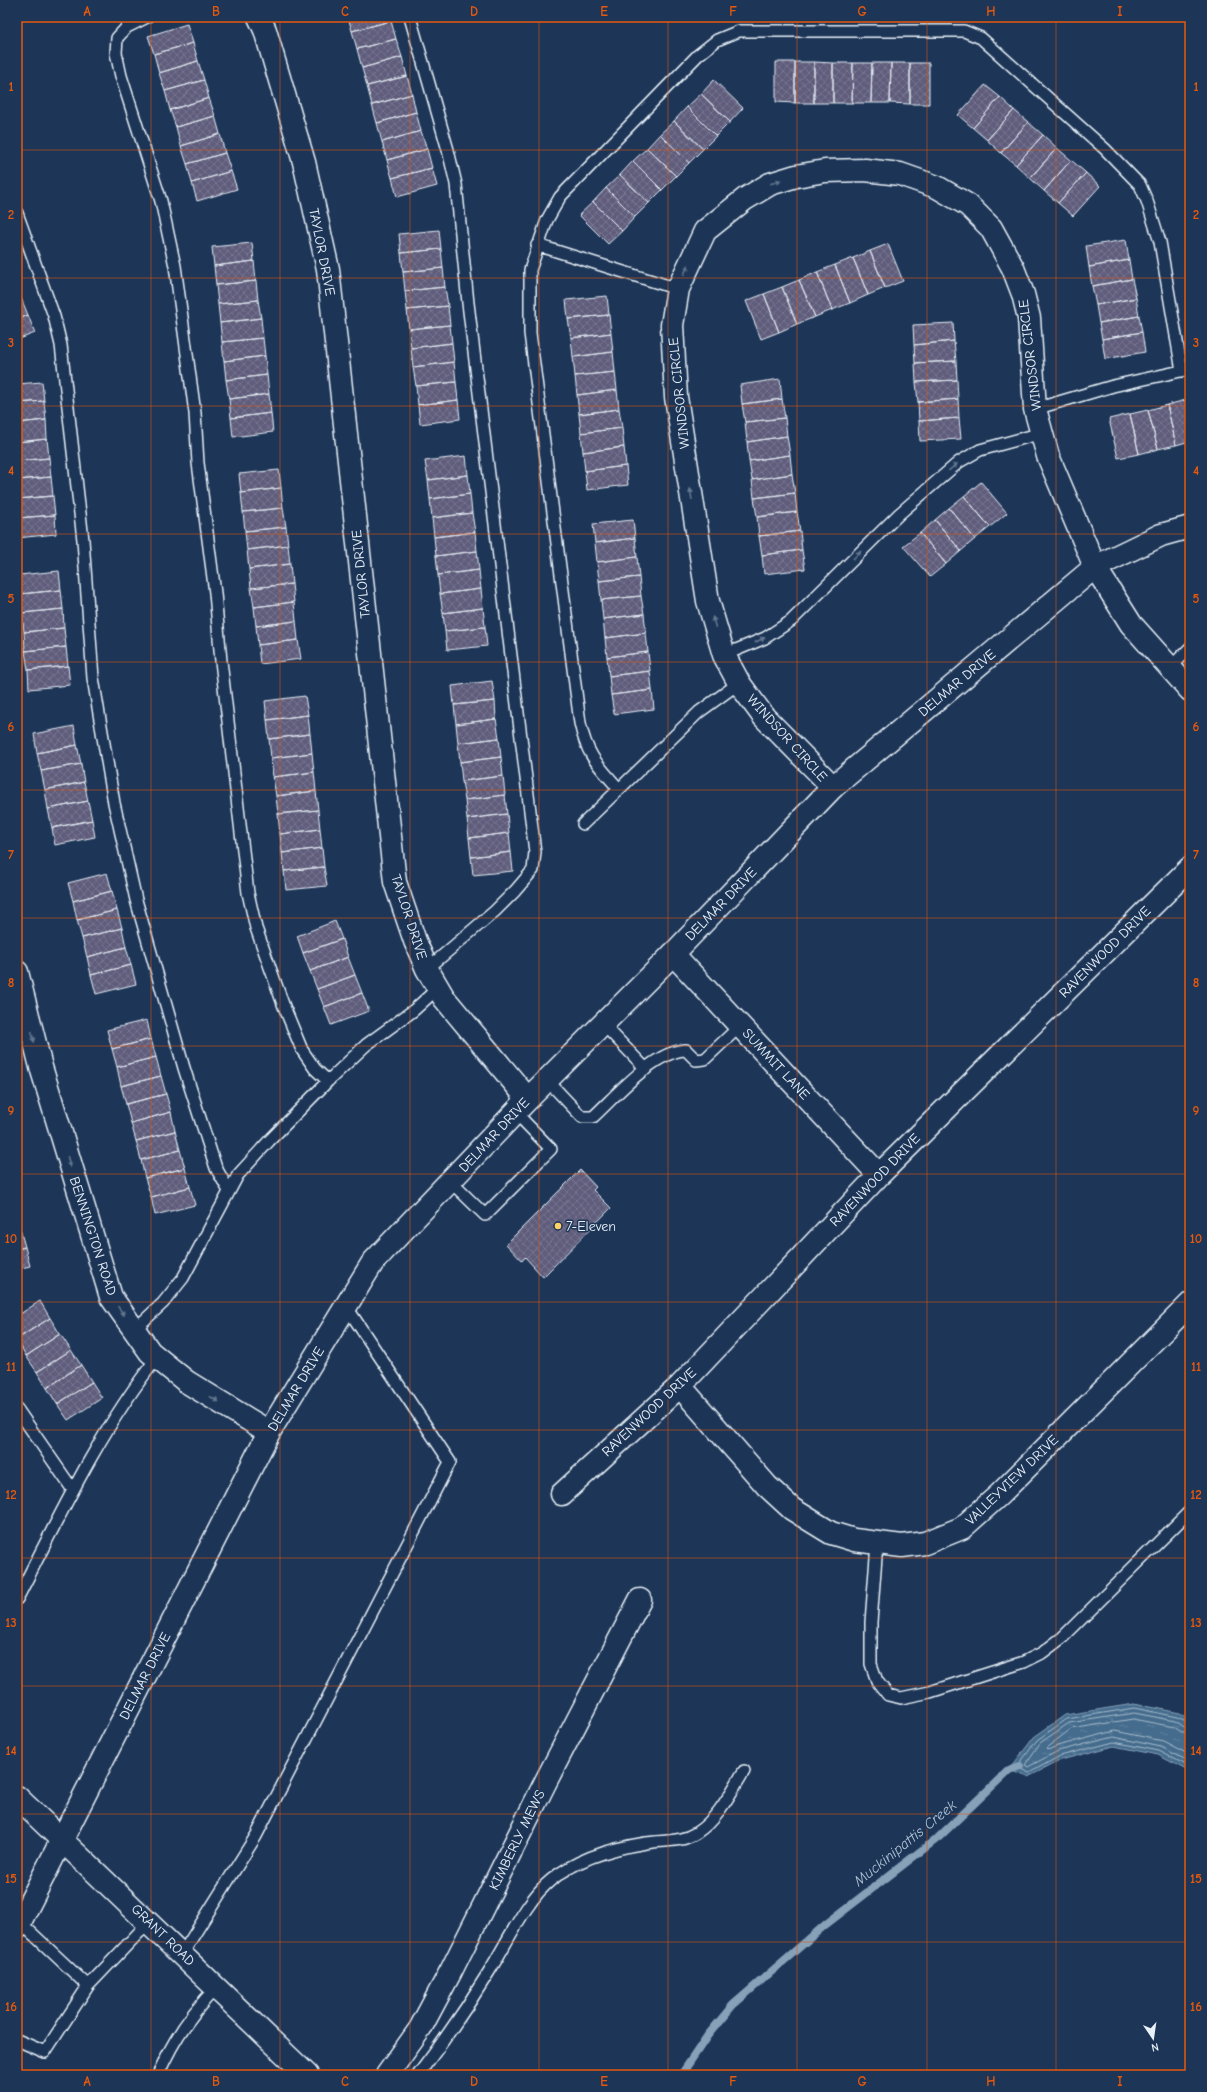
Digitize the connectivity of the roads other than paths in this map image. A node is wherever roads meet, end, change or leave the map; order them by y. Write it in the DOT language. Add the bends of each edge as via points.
graph roads {
  1 [pos="147,17"];
  2 [pos="259,17"];
  3 [pos="410,17"];
  4 [pos="17,213"];
  5 [pos="538,245"];
  6 [pos="678,289"];
  7 [pos="1186,370"];
  8 [pos="1035,409"];
  9 [pos="1042,433"];
  10 [pos="1190,527"];
  11 [pos="1095,567"];
  12 [pos="1190,648"];
  13 [pos="724,655"];
  14 [pos="1170,668"];
  15 [pos="738,683"];
  16 [pos="1190,690"];
  17 [pos="833,788"];
  18 [pos="619,789"];
  19 [pos="583,824"];
  20 [pos="1190,868"];
  21 [pos="673,954"];
  22 [pos="427,969"];
  23 [pos="17,972"];
  24 [pos="438,988"];
  25 [pos="603,1024"];
  26 [pos="740,1026"];
  27 [pos="646,1069"];
  28 [pos="547,1080"];
  29 [pos="328,1081"];
  30 [pos="522,1106"];
  31 [pos="879,1175"];
  32 [pos="450,1181"];
  33 [pos="229,1191"];
  34 [pos="1190,1304"];
  35 [pos="346,1306"];
  36 [pos="134,1330"];
  37 [pos="158,1358"];
  38 [pos="680,1386"];
  39 [pos="17,1409"];
  40 [pos="269,1432"];
  41 [pos="73,1490"];
  42 [pos="562,1494"];
  43 [pos="1190,1512"];
  44 [pos="877,1544"];
  45 [pos="17,1599"];
  46 [pos="640,1600"];
  47 [pos="744,1771"];
  48 [pos="17,1797"];
  49 [pos="62,1839"];
  50 [pos="149,1922"];
  51 [pos="19,1925"];
  52 [pos="182,1954"];
  53 [pos="88,1986"];
  54 [pos="217,1987"];
  55 [pos="17,2040"];
  56 [pos="158,2075"];
  57 [pos="307,2075"];
  58 [pos="387,2075"];
  59 [pos="418,2075"];
  1 -- 29 [label="lane" via="127,27 117,38 116,53 120,76 162,201 175,266 195,412 198,463 248,893 256,928 302,1050"];
  2 -- 22 [label="street, TAYLOR DRIVE" via="304,162 328,269 395,882"];
  3 -- 22 [label="lane" via="456,184 468,303 535,852 533,870 515,891"];
  4 -- 33 [label="lane" via="54,316 61,345 83,540 93,678 114,804 136,900 184,1068 216,1168"];
  5 -- 6 [label="lane"];
  5 -- 7 [label="lane" via="560,197 698,55 717,40 739,31 964,31 981,38 1105,149 1140,184 1160,242"];
  5 -- 18 [label="lane" via="530,270 530,333 580,723 591,758"];
  6 -- 8 [label="street, WINDSOR CIRCLE, one-way" via="705,231 745,199 770,184 825,171 865,170 900,174 937,187 968,205 991,228 1013,268 1029,318"];
  13 -- 6 [label="street, WINDSOR CIRCLE, one-way" via="708,601 676,397 672,326"];
  7 -- 8 [label="lane" via="1113,386"];
  8 -- 9 [label="street, WINDSOR CIRCLE"];
  9 -- 11 [label="street, WINDSOR CIRCLE" via="1048,456"];
  13 -- 9 [label="lane, one-way" via="765,638 791,620 899,514 959,462 980,450"];
  10 -- 11 [label="street, DELMAR DRIVE" via="1161,535"];
  11 -- 14 [label="street" via="1131,624"];
  11 -- 17 [label="street, DELMAR DRIVE"];
  12 -- 14 [label="lane"];
  13 -- 15 [label="street, WINDSOR CIRCLE"];
  14 -- 16 [label="street"];
  15 -- 17 [label="street, WINDSOR CIRCLE" via="764,717"];
  15 -- 18 [label="lane" via="699,712"];
  17 -- 21 [label="street, DELMAR DRIVE"];
  18 -- 19 [label="lane"];
  20 -- 31 [label="street, RAVENWOOD DRIVE"];
  21 -- 25 [label="street, DELMAR DRIVE"];
  21 -- 26 [label="street, SUMMIT LANE"];
  22 -- 24 [label="street, TAYLOR DRIVE"];
  23 -- 36 [label="street, BENNINGTON ROAD, one-way" via="41,1067 111,1297"];
  24 -- 29 [label="lane" via="414,1010 366,1045"];
  24 -- 30 [label="street, TAYLOR DRIVE"];
  25 -- 27 [label="lane"];
  25 -- 28 [label="street, DELMAR DRIVE"];
  26 -- 27 [label="lane" via="705,1059 696,1060 686,1050 677,1050"];
  26 -- 31 [label="street, SUMMIT LANE"];
  27 -- 28 [label="lane" via="593,1117 582,1117"];
  28 -- 30 [label="street, DELMAR DRIVE"];
  29 -- 33 [label="lane" via="238,1175"];
  30 -- 32 [label="street, DELMAR DRIVE"];
  30 -- 32 [label="lane" via="551,1149 485,1215"];
  31 -- 38 [label="street, RAVENWOOD DRIVE"];
  32 -- 35 [label="street, DELMAR DRIVE" via="373,1262"];
  33 -- 36 [label="lane" via="183,1278 163,1303"];
  34 -- 44 [label="street, VALLEYVIEW DRIVE" via="999,1495 962,1528 926,1543 902,1546"];
  35 -- 40 [label="street, DELMAR DRIVE"];
  35 -- 52 [label="lane" via="450,1462 256,1836"];
  36 -- 37 [label="street, BENNINGTON ROAD" via="150,1352"];
  37 -- 40 [label="street, BENNINGTON ROAD, one-way" via="187,1382"];
  37 -- 41 [label="lane" via="136,1385"];
  38 -- 42 [label="street, RAVENWOOD DRIVE"];
  38 -- 44 [label="street, VALLEYVIEW DRIVE" via="767,1486 792,1510 831,1533"];
  39 -- 41 [label="lane"];
  40 -- 49 [label="street, DELMAR DRIVE"];
  41 -- 45 [label="lane"];
  43 -- 44 [label="lane" via="1063,1637 1042,1653 1024,1662 930,1692 902,1698 888,1695 877,1681 871,1664 871,1622"];
  46 -- 58 [label="street, KIMBERLY MEWS" via="420,2029"];
  47 -- 59 [label="lane" via="718,1812 697,1832 682,1840 646,1843 599,1854 573,1865 550,1880 528,1907 456,2023"];
  48 -- 49 [label="street, GRANT ROAD"];
  49 -- 50 [label="street, GRANT ROAD"];
  49 -- 51 [label="street, DELMAR DRIVE"];
  50 -- 52 [label="street, GRANT ROAD"];
  50 -- 53 [label="lane"];
  51 -- 53 [label="lane"];
  52 -- 54 [label="street, GRANT ROAD"];
  53 -- 55 [label="lane" via="45,2052"];
  54 -- 56 [label="lane" via="196,2008 168,2051"];
  54 -- 57 [label="street, GRANT ROAD"];
}
